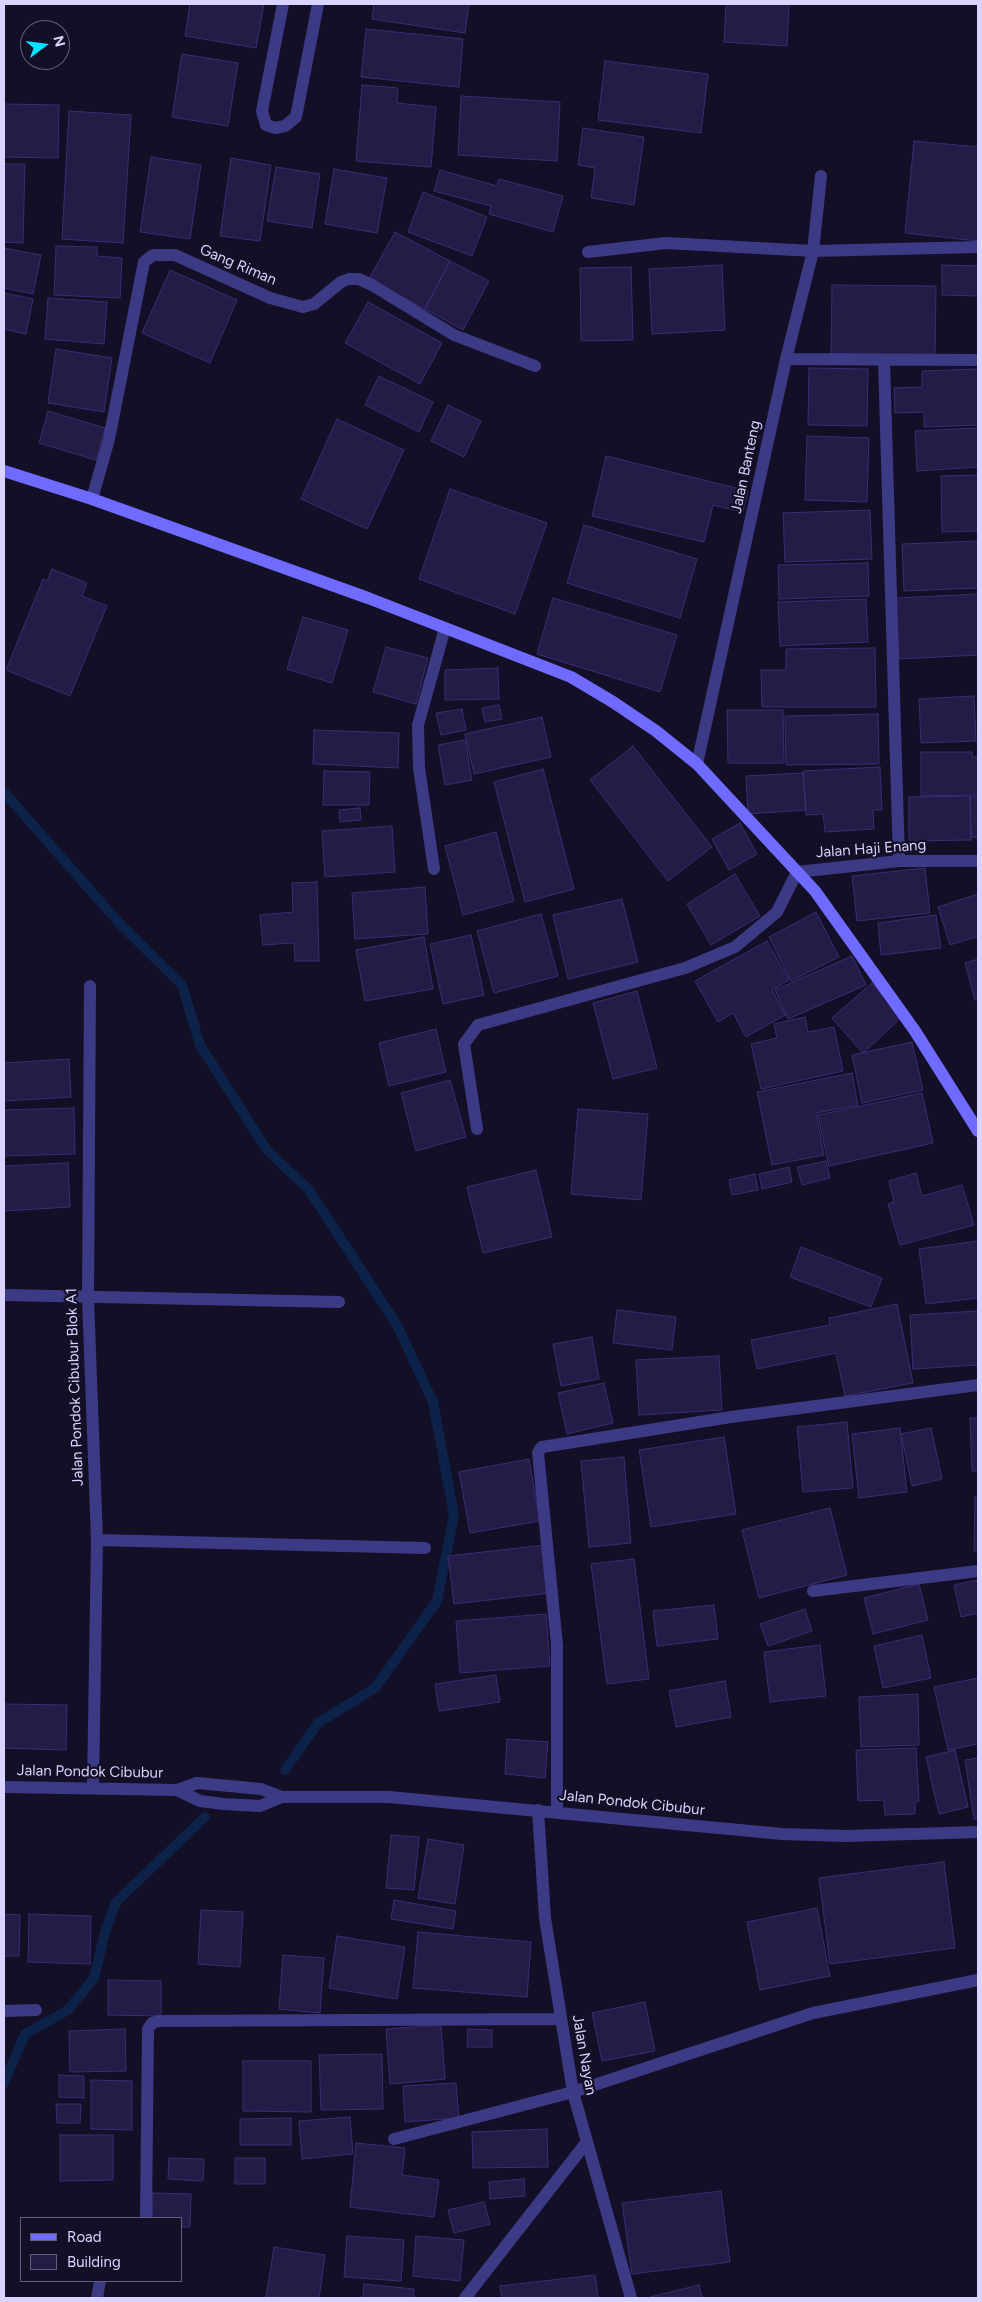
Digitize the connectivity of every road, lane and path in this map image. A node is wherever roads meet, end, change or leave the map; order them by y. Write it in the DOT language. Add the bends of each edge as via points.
graph roads {
  1 [pos="283,4"];
  2 [pos="318,4"];
  3 [pos="821,176"];
  4 [pos="978,247"];
  5 [pos="813,251"];
  6 [pos="588,252"];
  7 [pos="786,359"];
  8 [pos="884,360"];
  9 [pos="978,360"];
  10 [pos="535,366"];
  11 [pos="4,471"];
  12 [pos="92,499"];
  13 [pos="445,628"];
  14 [pos="697,764"];
  15 [pos="899,861"];
  16 [pos="978,862"];
  17 [pos="434,869"];
  18 [pos="797,872"];
  19 [pos="90,986"];
  20 [pos="477,1129"];
  21 [pos="978,1131"];
  22 [pos="4,1295"];
  23 [pos="88,1298"];
  24 [pos="340,1302"];
  25 [pos="978,1385"];
  26 [pos="96,1540"];
  27 [pos="425,1548"];
  28 [pos="978,1571"];
  29 [pos="813,1591"];
  30 [pos="4,1787"];
  31 [pos="93,1787"];
  32 [pos="177,1790"];
  33 [pos="282,1797"];
  34 [pos="538,1810"];
  35 [pos="558,1812"];
  36 [pos="978,1832"];
  37 [pos="978,1980"];
  38 [pos="4,2010"];
  39 [pos="36,2010"];
  40 [pos="561,2019"];
  41 [pos="573,2092"];
  42 [pos="394,2139"];
  43 [pos="586,2143"];
  44 [pos="146,2217"];
  45 [pos="100,2282"];
  46 [pos="97,2298"];
  47 [pos="464,2298"];
  48 [pos="631,2298"];
  1 -- 2 [label="street" via="262,111 266,125 275,128 296,117"];
  3 -- 5 [label="street, Jalan Banteng"];
  4 -- 5 [label="street"];
  5 -- 6 [label="street" via="666,243"];
  5 -- 7 [label="street, Jalan Banteng"];
  7 -- 8 [label="street"];
  7 -- 14 [label="street, Jalan Banteng"];
  8 -- 9 [label="street"];
  8 -- 15 [label="street"];
  10 -- 12 [label="street, Gang Riman" via="454,335 358,279 341,282 314,304 303,307 270,298 175,255 153,255 144,262 109,439"];
  11 -- 12 [label="street"];
  12 -- 13 [label="street"];
  13 -- 14 [label="street" via="571,677 656,730"];
  13 -- 17 [label="street" via="418,724 419,768"];
  14 -- 18 [label="street"];
  15 -- 16 [label="street, Jalan Haji Enang"];
  15 -- 18 [label="street, Jalan Haji Enang"];
  18 -- 20 [label="street" via="777,912 735,947 685,968 478,1025 464,1044"];
  18 -- 21 [label="street" via="815,891 914,1031"];
  19 -- 23 [label="street, Jalan Pondok Cibubur Blok A1"];
  22 -- 23 [label="street"];
  23 -- 24 [label="street"];
  23 -- 26 [label="street, Jalan Pondok Cibubur Blok A1"];
  25 -- 35 [label="street" via="731,1417 540,1449 557,1645"];
  26 -- 27 [label="street"];
  26 -- 31 [label="street, Jalan Pondok Cibubur Blok A1"];
  28 -- 29 [label="street"];
  30 -- 31 [label="street, Jalan Pondok Cibubur"];
  31 -- 32 [label="street, Jalan Pondok Cibubur"];
  32 -- 33 [label="street, Jalan Pondok Cibubur" via="197,1783 225,1784 261,1789"];
  32 -- 33 [label="street, Jalan Pondok Cibubur" via="200,1801 224,1804 260,1806"];
  33 -- 34 [label="street, Jalan Pondok Cibubur" via="389,1797"];
  34 -- 35 [label="street, Jalan Pondok Cibubur"];
  34 -- 40 [label="street, Jalan Nayan" via="545,1918"];
  35 -- 36 [label="street, Jalan Pondok Cibubur" via="782,1834 846,1836"];
  37 -- 41 [label="street" via="813,2012"];
  38 -- 39 [label="street"];
  40 -- 41 [label="street, Jalan Nayan"];
  40 -- 44 [label="street" via="159,2020 152,2023 148,2029"];
  41 -- 42 [label="street"];
  41 -- 43 [label="street, Jalan Nayan"];
  43 -- 47 [label="street"];
  43 -- 48 [label="street, Jalan Nayan"];
  45 -- 46 [label="street"];
}
